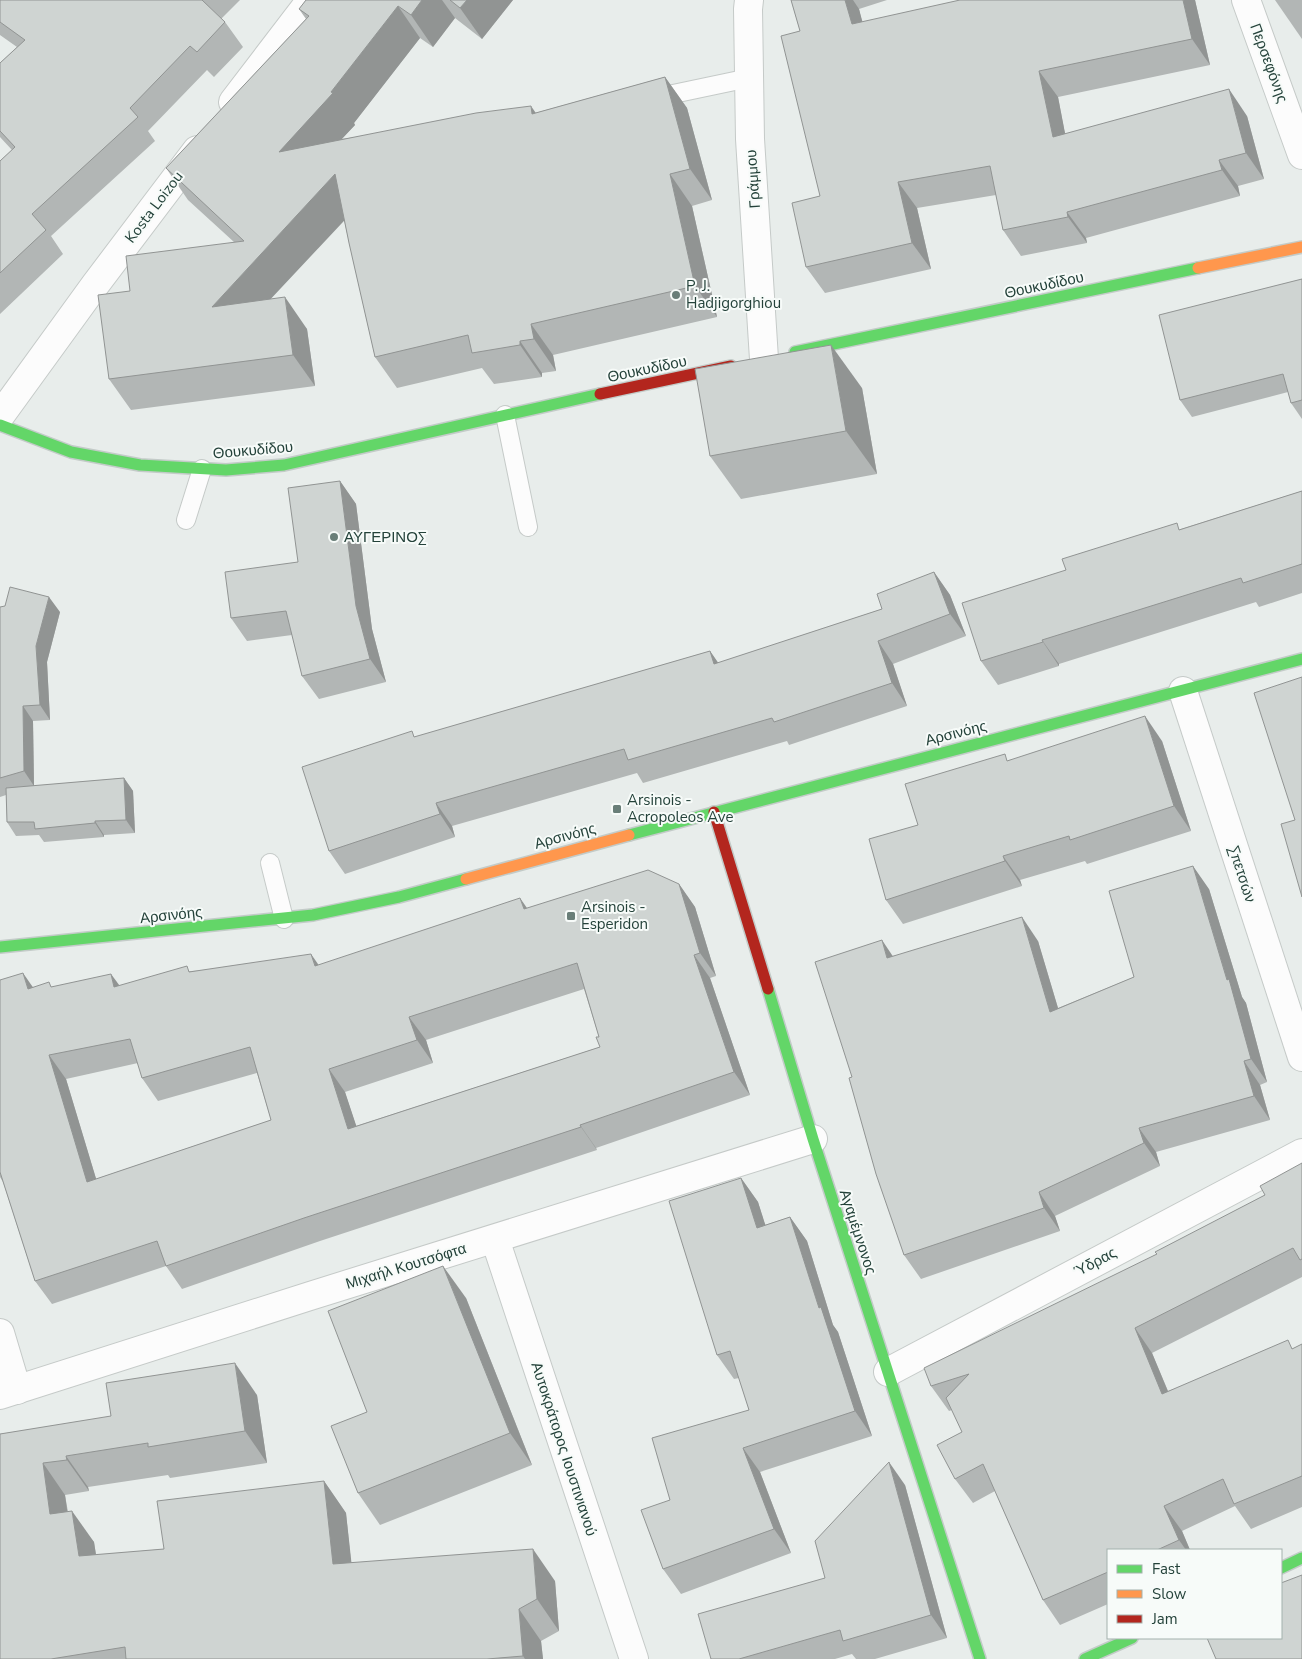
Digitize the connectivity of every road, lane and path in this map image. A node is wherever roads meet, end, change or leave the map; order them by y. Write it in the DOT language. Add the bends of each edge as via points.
graph roads {
  1 [pos="311,0"];
  2 [pos="749,0"];
  3 [pos="1246,0"];
  4 [pos="749,78"];
  5 [pos="634,102"];
  6 [pos="1302,155"];
  7 [pos="1302,247"];
  8 [pos="764,359"];
  9 [pos="505,415"];
  10 [pos="0,416"];
  11 [pos="0,426"];
  12 [pos="202,469"];
  13 [pos="186,520"];
  14 [pos="528,527"];
  15 [pos="1302,659"];
  16 [pos="1183,690"];
  17 [pos="714,812"];
  18 [pos="270,863"];
  19 [pos="284,919"];
  20 [pos="0,947"];
  21 [pos="1302,1057"];
  22 [pos="813,1139"];
  23 [pos="1302,1153"];
  24 [pos="495,1239"];
  25 [pos="0,1333"];
  26 [pos="888,1372"];
  27 [pos="8,1392"];
  28 [pos="1302,1558"];
  29 [pos="1282,1568"];
  30 [pos="1130,1639"];
  31 [pos="634,1659"];
  32 [pos="980,1659"];
  33 [pos="1085,1659"];
  1 -- 10 [label="street, Kosta Loizou" via="94,285"];
  2 -- 4 [label="street, Γράμμου"];
  3 -- 6 [label="street, Περσεφόνης"];
  4 -- 5 [label="lane"];
  4 -- 8 [label="street, Γράμμου"];
  7 -- 8 [label="street, Θουκυδίδου"];
  8 -- 9 [label="street, Θουκυδίδου"];
  9 -- 12 [label="street, Θουκυδίδου" via="284,465"];
  9 -- 14 [label="lane"];
  11 -- 12 [label="street, Θουκυδίδου" via="71,452 140,466"];
  12 -- 13 [label="lane"];
  15 -- 16 [label="street, Αρσινόης"];
  16 -- 17 [label="street, Αρσινόης"];
  16 -- 21 [label="street, Σπετσών"];
  17 -- 19 [label="street, Αρσινόης" via="399,897"];
  17 -- 22 [label="street, Αγαμέμνονος"];
  18 -- 19 [label="lane"];
  19 -- 20 [label="street, Αρσινόης"];
  22 -- 24 [label="street, Μιχαήλ Κουτσόφτα"];
  22 -- 26 [label="street, Αγαμέμνονος"];
  23 -- 26 [label="street, Ύδρας"];
  24 -- 27 [label="street, Μιχαήλ Κουτσόφτα"];
  24 -- 31 [label="street, Αυτοκράτορος Ιουστινιανού"];
  25 -- 27 [label="street"];
  26 -- 32 [label="street, Αγαμέμνονος"];
  28 -- 29 [label="street"];
  30 -- 33 [label="street"];
}
